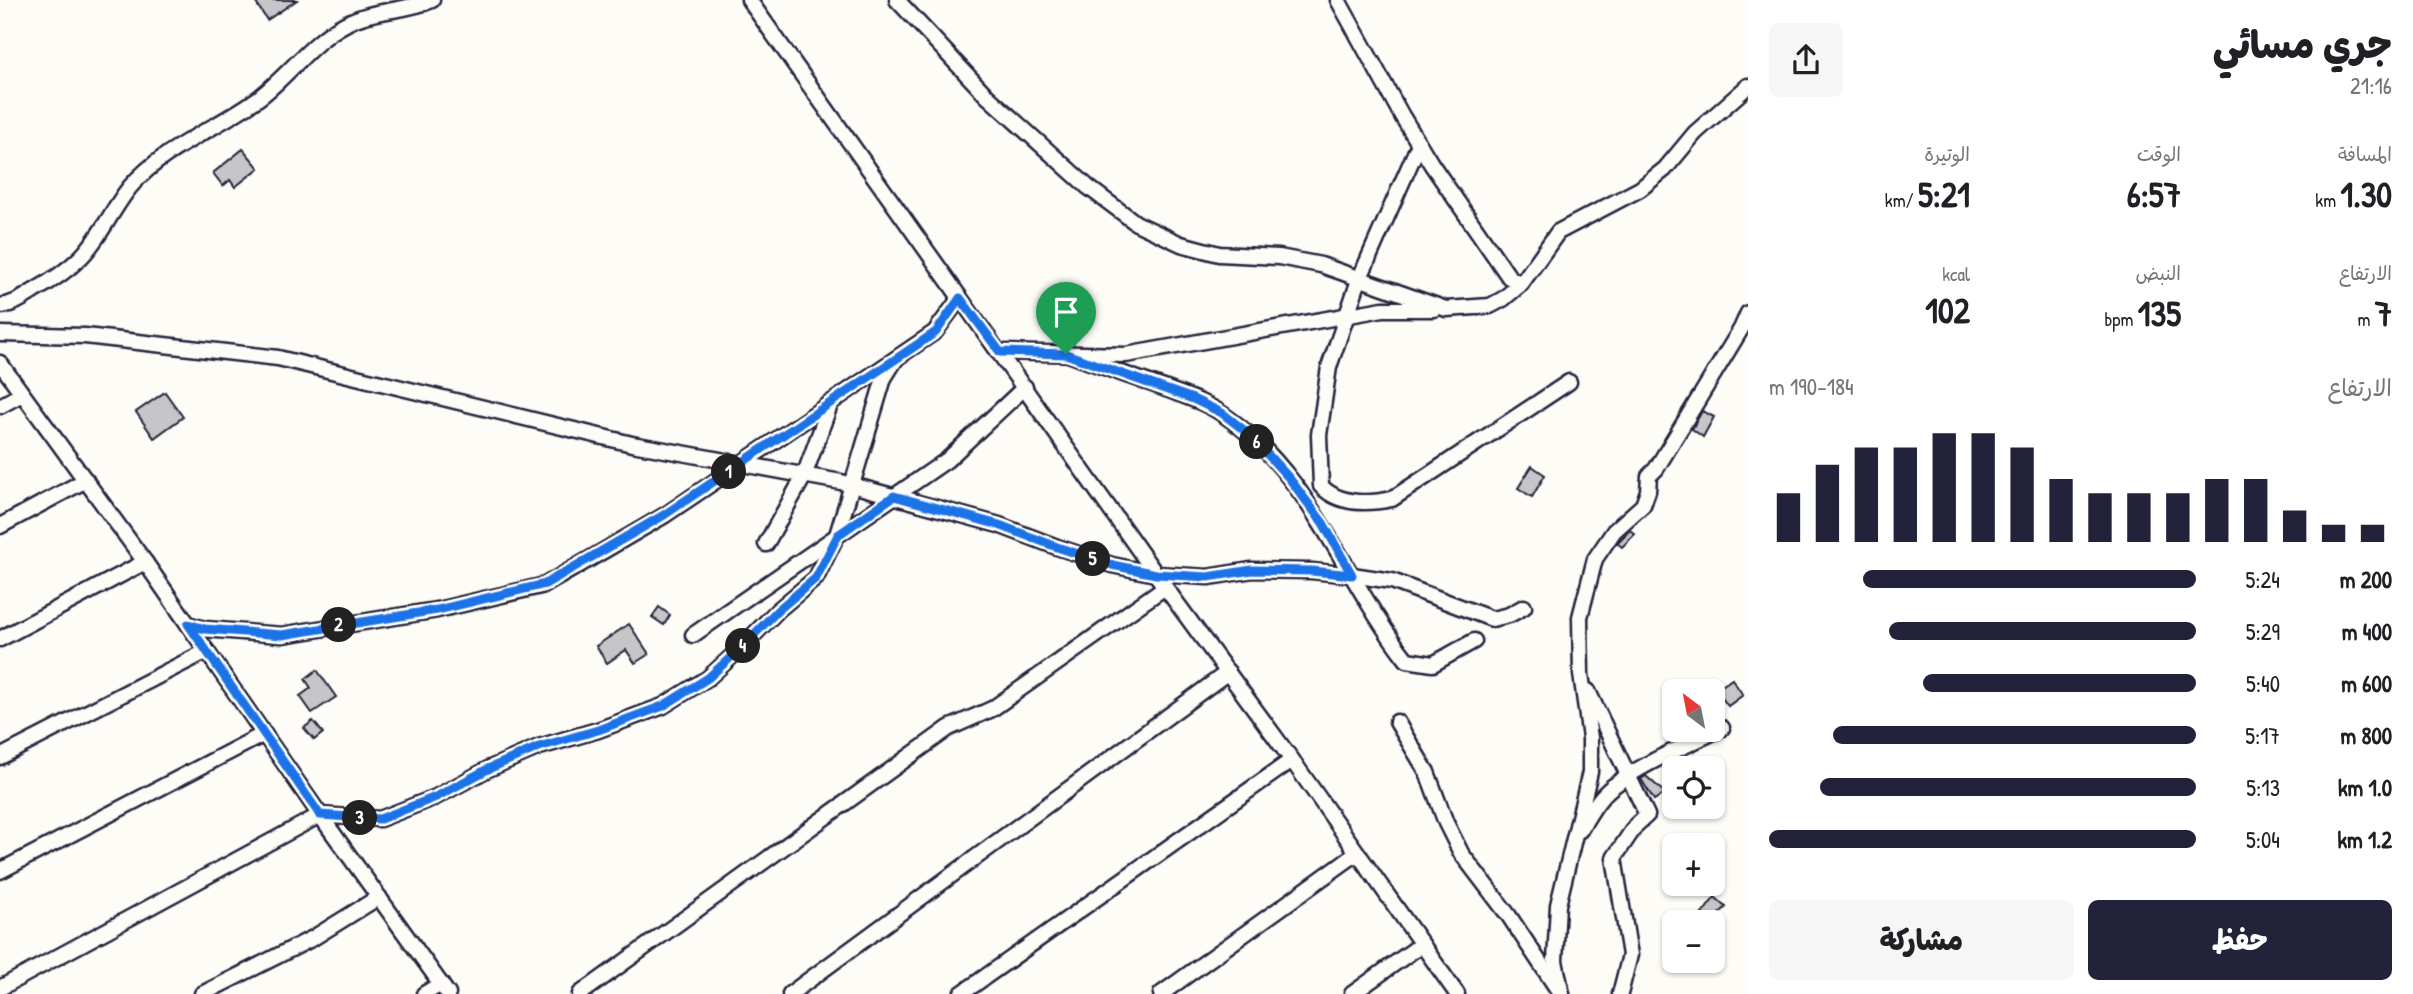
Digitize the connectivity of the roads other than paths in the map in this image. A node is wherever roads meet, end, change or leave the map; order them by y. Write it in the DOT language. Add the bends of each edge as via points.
graph roads {
  1 [pos="432,0"];
  2 [pos="749,0"];
  3 [pos="897,0"];
  4 [pos="1338,0"];
  5 [pos="1748,86"];
  6 [pos="1419,144"];
  7 [pos="1359,280"];
  8 [pos="1521,284"];
  9 [pos="960,298"];
  10 [pos="0,306"];
  11 [pos="1446,309"];
  12 [pos="1748,313"];
  13 [pos="1346,317"];
  14 [pos="0,334"];
  15 [pos="1000,352"];
  16 [pos="1066,354"];
  17 [pos="896,359"];
  18 [pos="0,363"];
  19 [pos="1569,382"];
  20 [pos="1025,387"];
  21 [pos="22,394"];
  22 [pos="830,405"];
  23 [pos="0,406"];
  24 [pos="741,464"];
  25 [pos="804,476"];
  26 [pos="86,480"];
  27 [pos="854,486"];
  28 [pos="894,496"];
  29 [pos="0,526"];
  30 [pos="838,535"];
  31 [pos="766,544"];
  32 [pos="145,562"];
  33 [pos="1156,574"];
  34 [pos="1352,575"];
  35 [pos="1165,587"];
  36 [pos="1524,607"];
  37 [pos="188,624"];
  38 [pos="693,635"];
  39 [pos="0,639"];
  40 [pos="1474,641"];
  41 [pos="207,651"];
  42 [pos="1227,672"];
  43 [pos="1581,674"];
  44 [pos="1397,722"];
  45 [pos="264,734"];
  46 [pos="1695,742"];
  47 [pos="0,757"];
  48 [pos="1292,760"];
  49 [pos="1630,776"];
  50 [pos="320,815"];
  51 [pos="1573,840"];
  52 [pos="1357,853"];
  53 [pos="0,871"];
  54 [pos="379,897"];
  55 [pos="1422,944"];
  56 [pos="0,988"];
  57 [pos="444,989"];
  58 [pos="3,994"];
  59 [pos="202,994"];
  60 [pos="424,994"];
  61 [pos="580,994"];
  62 [pos="790,994"];
  63 [pos="961,994"];
  64 [pos="1161,994"];
  65 [pos="1352,994"];
  66 [pos="1457,994"];
  67 [pos="1561,994"];
  68 [pos="1620,994"];
  1 -- 10 [label="street" via="346,23 314,45 264,94 199,134 130,187 81,257 46,285"];
  2 -- 9 [label="street"];
  3 -- 7 [label="street" via="987,96 1087,187 1136,223 1181,244 1219,254 1279,257 1321,265"];
  4 -- 6 [label="street"];
  5 -- 8 [label="street" via="1640,189 1558,232"];
  6 -- 7 [label="street"];
  6 -- 8 [label="street" via="1509,277"];
  7 -- 11 [label="street"];
  7 -- 13 [label="street"];
  8 -- 11 [label="street" via="1490,306"];
  9 -- 15 [label="street"];
  9 -- 17 [label="street" via="936,332"];
  11 -- 13 [label="street" via="1383,309"];
  12 -- 43 [label="street" via="1649,476 1643,505 1614,531 1595,559 1580,617"];
  13 -- 16 [label="street" via="1126,355"];
  13 -- 19 [label="street" via="1329,367 1320,435 1321,486 1329,495 1366,504 1392,499"];
  14 -- 24 [label="street" via="85,336 278,358 632,444"];
  15 -- 16 [label="street"];
  15 -- 20 [label="street"];
  16 -- 34 [label="street" via="1222,413 1249,434 1289,478 1323,523"];
  17 -- 22 [label="street"];
  17 -- 27 [label="street" via="884,378"];
  18 -- 21 [label="street"];
  20 -- 28 [label="street" via="947,460"];
  20 -- 33 [label="street"];
  21 -- 23 [label="street"];
  21 -- 26 [label="street"];
  22 -- 24 [label="street"];
  22 -- 25 [label="street"];
  24 -- 25 [label="street"];
  24 -- 37 [label="street" via="545,584 437,610 282,635"];
  25 -- 27 [label="street"];
  25 -- 31 [label="street"];
  26 -- 29 [label="street"];
  26 -- 32 [label="street"];
  27 -- 28 [label="street"];
  27 -- 30 [label="street"];
  28 -- 30 [label="street"];
  28 -- 33 [label="street" via="999,525 1112,565"];
  30 -- 38 [label="street"];
  30 -- 50 [label="street" via="816,578 708,678 663,706 539,747 380,819"];
  32 -- 37 [label="street"];
  32 -- 39 [label="street"];
  33 -- 34 [label="street" via="1208,577 1252,570"];
  33 -- 35 [label="street"];
  34 -- 36 [label="street" via="1392,581 1492,619"];
  34 -- 40 [label="street" via="1407,660 1433,664"];
  35 -- 42 [label="street"];
  35 -- 61 [label="street" via="992,709 949,727"];
  37 -- 41 [label="street"];
  41 -- 45 [label="street"];
  41 -- 47 [label="street"];
  42 -- 48 [label="street"];
  42 -- 62 [label="street"];
  43 -- 49 [label="street"];
  43 -- 51 [label="street" via="1590,772"];
  44 -- 67 [label="street" via="1427,772 1461,853"];
  45 -- 50 [label="street"];
  45 -- 53 [label="street"];
  46 -- 49 [label="street"];
  48 -- 52 [label="street"];
  48 -- 63 [label="street"];
  49 -- 51 [label="street" via="1611,788"];
  49 -- 68 [label="street" via="1647,816 1614,859 1630,955"];
  50 -- 54 [label="street"];
  50 -- 56 [label="street"];
  51 -- 67 [label="street" via="1558,905 1555,961"];
  52 -- 55 [label="street"];
  52 -- 64 [label="street"];
  54 -- 57 [label="street"];
  54 -- 59 [label="street" via="313,938"];
  55 -- 65 [label="street"];
  55 -- 66 [label="street"];
  56 -- 58 [label="street"];
  57 -- 60 [label="street"];
}
